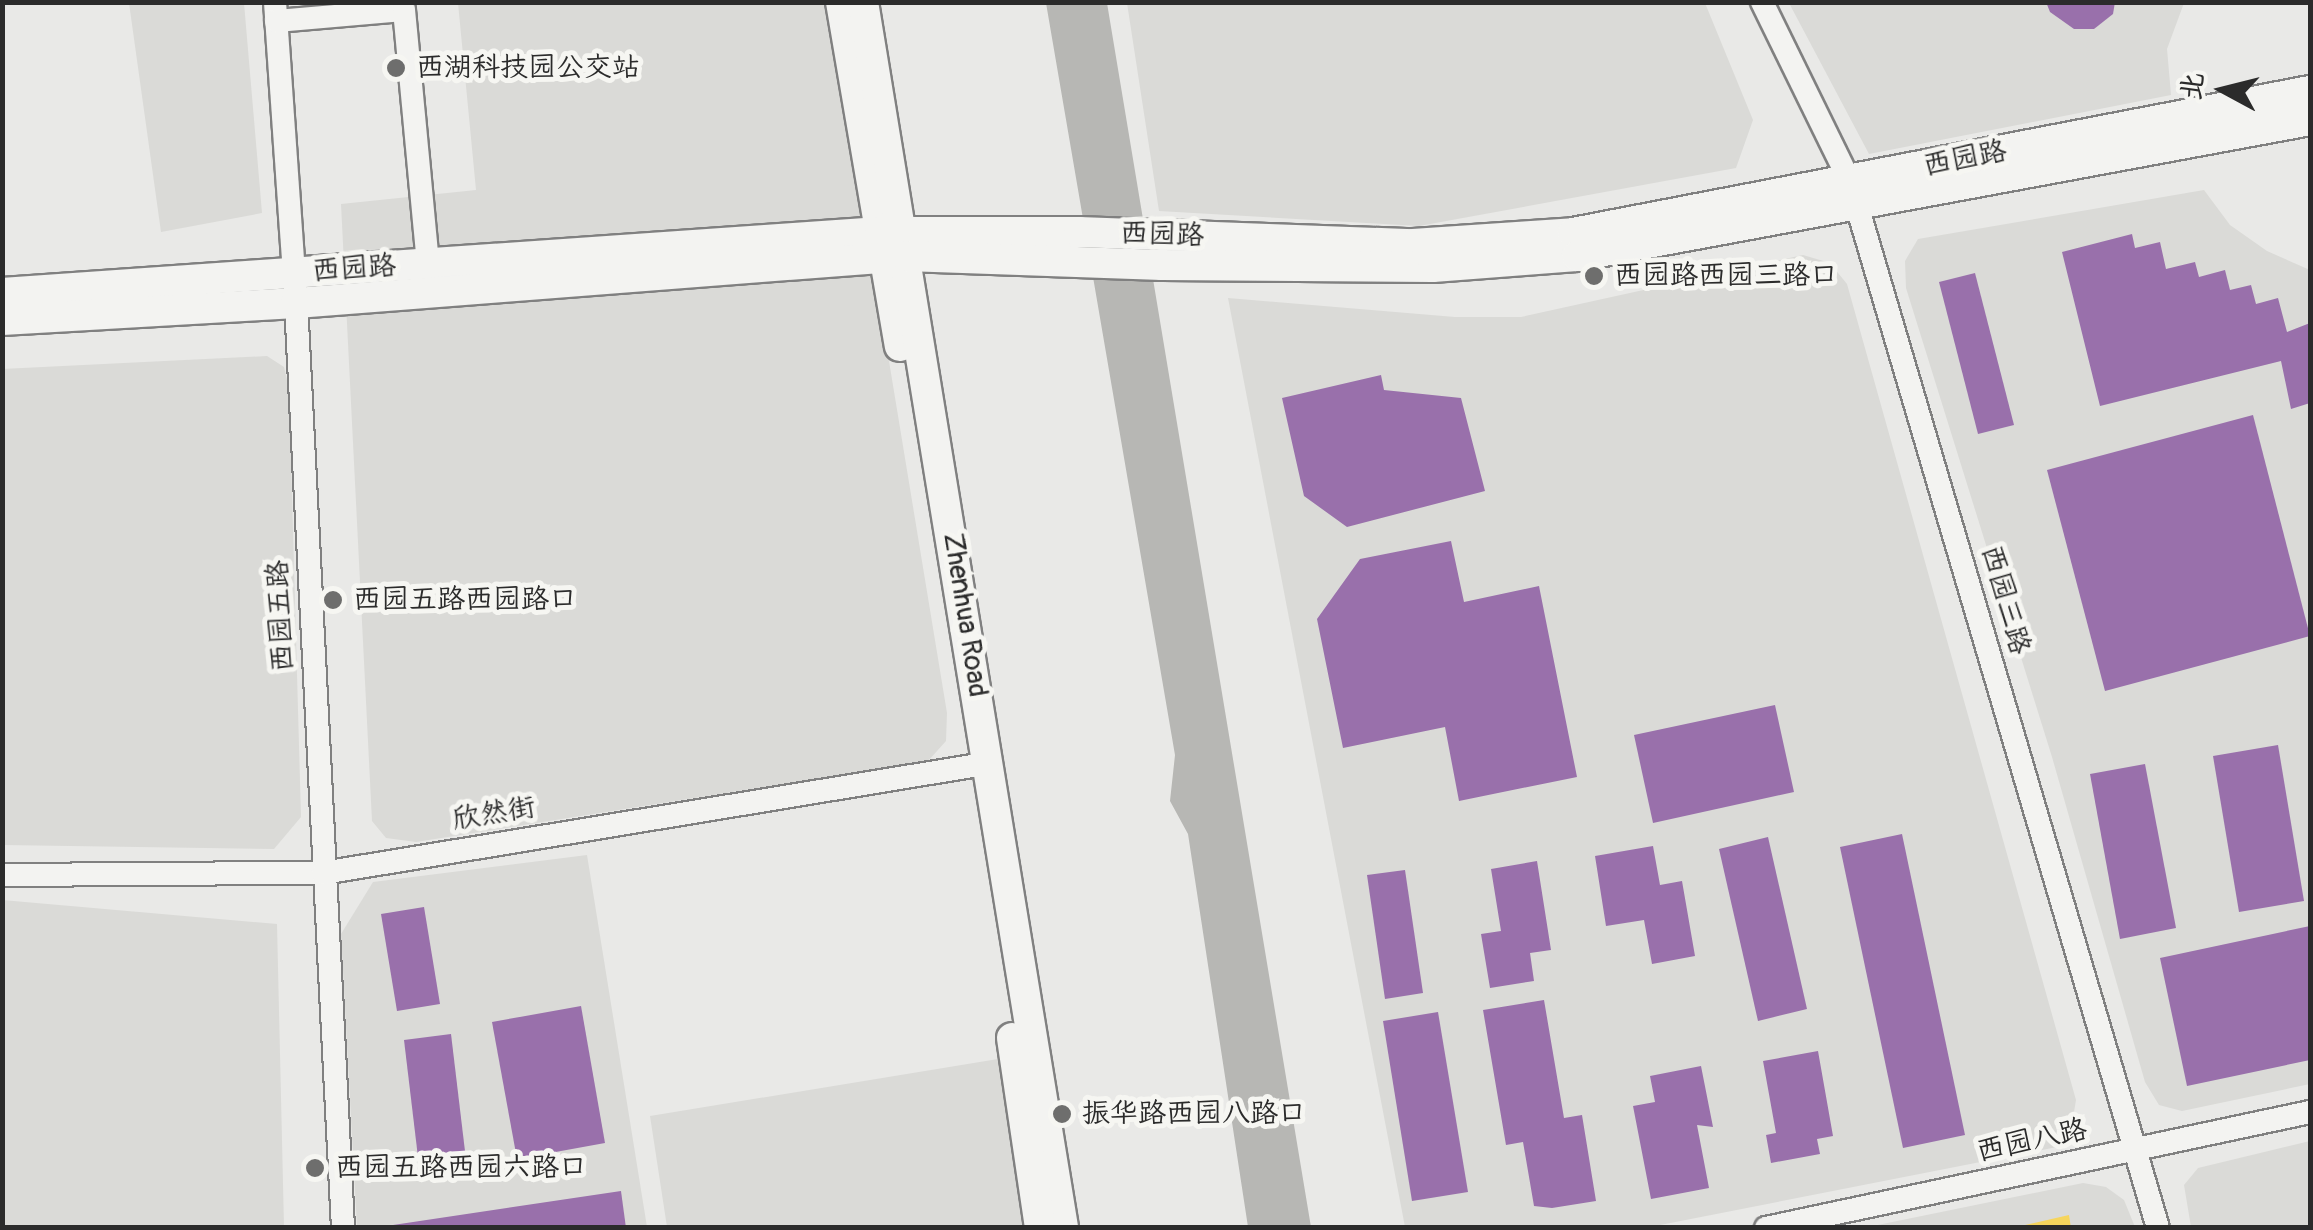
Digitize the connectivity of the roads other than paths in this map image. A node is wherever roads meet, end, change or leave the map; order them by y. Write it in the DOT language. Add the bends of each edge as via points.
graph roads {
  1 [pos="841,2"];
  2 [pos="863,2"];
  3 [pos="1762,2"];
  4 [pos="275,12"];
  5 [pos="2310,91"];
  6 [pos="2310,120"];
  7 [pos="1854,194"];
  8 [pos="893,244"];
  9 [pos="428,264"];
  10 [pos="296,288"];
  11 [pos="2,293"];
  12 [pos="2,320"];
  13 [pos="981,765"];
  14 [pos="323,873"];
  15 [pos="2,875"];
  16 [pos="2310,1112"];
  17 [pos="2135,1150"];
  18 [pos="343,1228"];
  19 [pos="1040,1228"];
  20 [pos="1063,1228"];
  21 [pos="1766,1228"];
  22 [pos="2158,1228"];
  1 -- 8 [label="main road, Zhenhua Road"];
  2 -- 8 [label="main road, Zhenhua Road"];
  3 -- 7 [label="street, 西园三路"];
  4 -- 9 [label="street" via="404,10"];
  4 -- 10 [label="street, 西园五路"];
  5 -- 7 [label="main road, 西园路"];
  6 -- 7 [label="main road, 西园路"];
  7 -- 8 [label="main road, 西园路" via="1572,233 1412,244 1079,232"];
  7 -- 8 [label="main road, 西园路" via="1577,256 1433,267 1080,263"];
  7 -- 17 [label="street, 西园三路"];
  8 -- 9 [label="main road, 西园路"];
  8 -- 10 [label="main road, 西园路"];
  8 -- 13 [label="main road, Zhenhua Road"];
  9 -- 10 [label="main road, 西园路"];
  10 -- 11 [label="main road, 西园路"];
  10 -- 12 [label="main road, 西园路"];
  10 -- 14 [label="street, 西园五路"];
  13 -- 14 [label="street, 欣然街"];
  13 -- 19 [label="main road, Zhenhua Road"];
  13 -- 20 [label="main road, Zhenhua Road"];
  14 -- 15 [label="street, 欣然街"];
  14 -- 18 [label="street, 西园五路"];
  16 -- 17 [label="street, 西园八路"];
  17 -- 21 [label="street, 西园八路"];
  17 -- 22 [label="street, 西园三路"];
}
